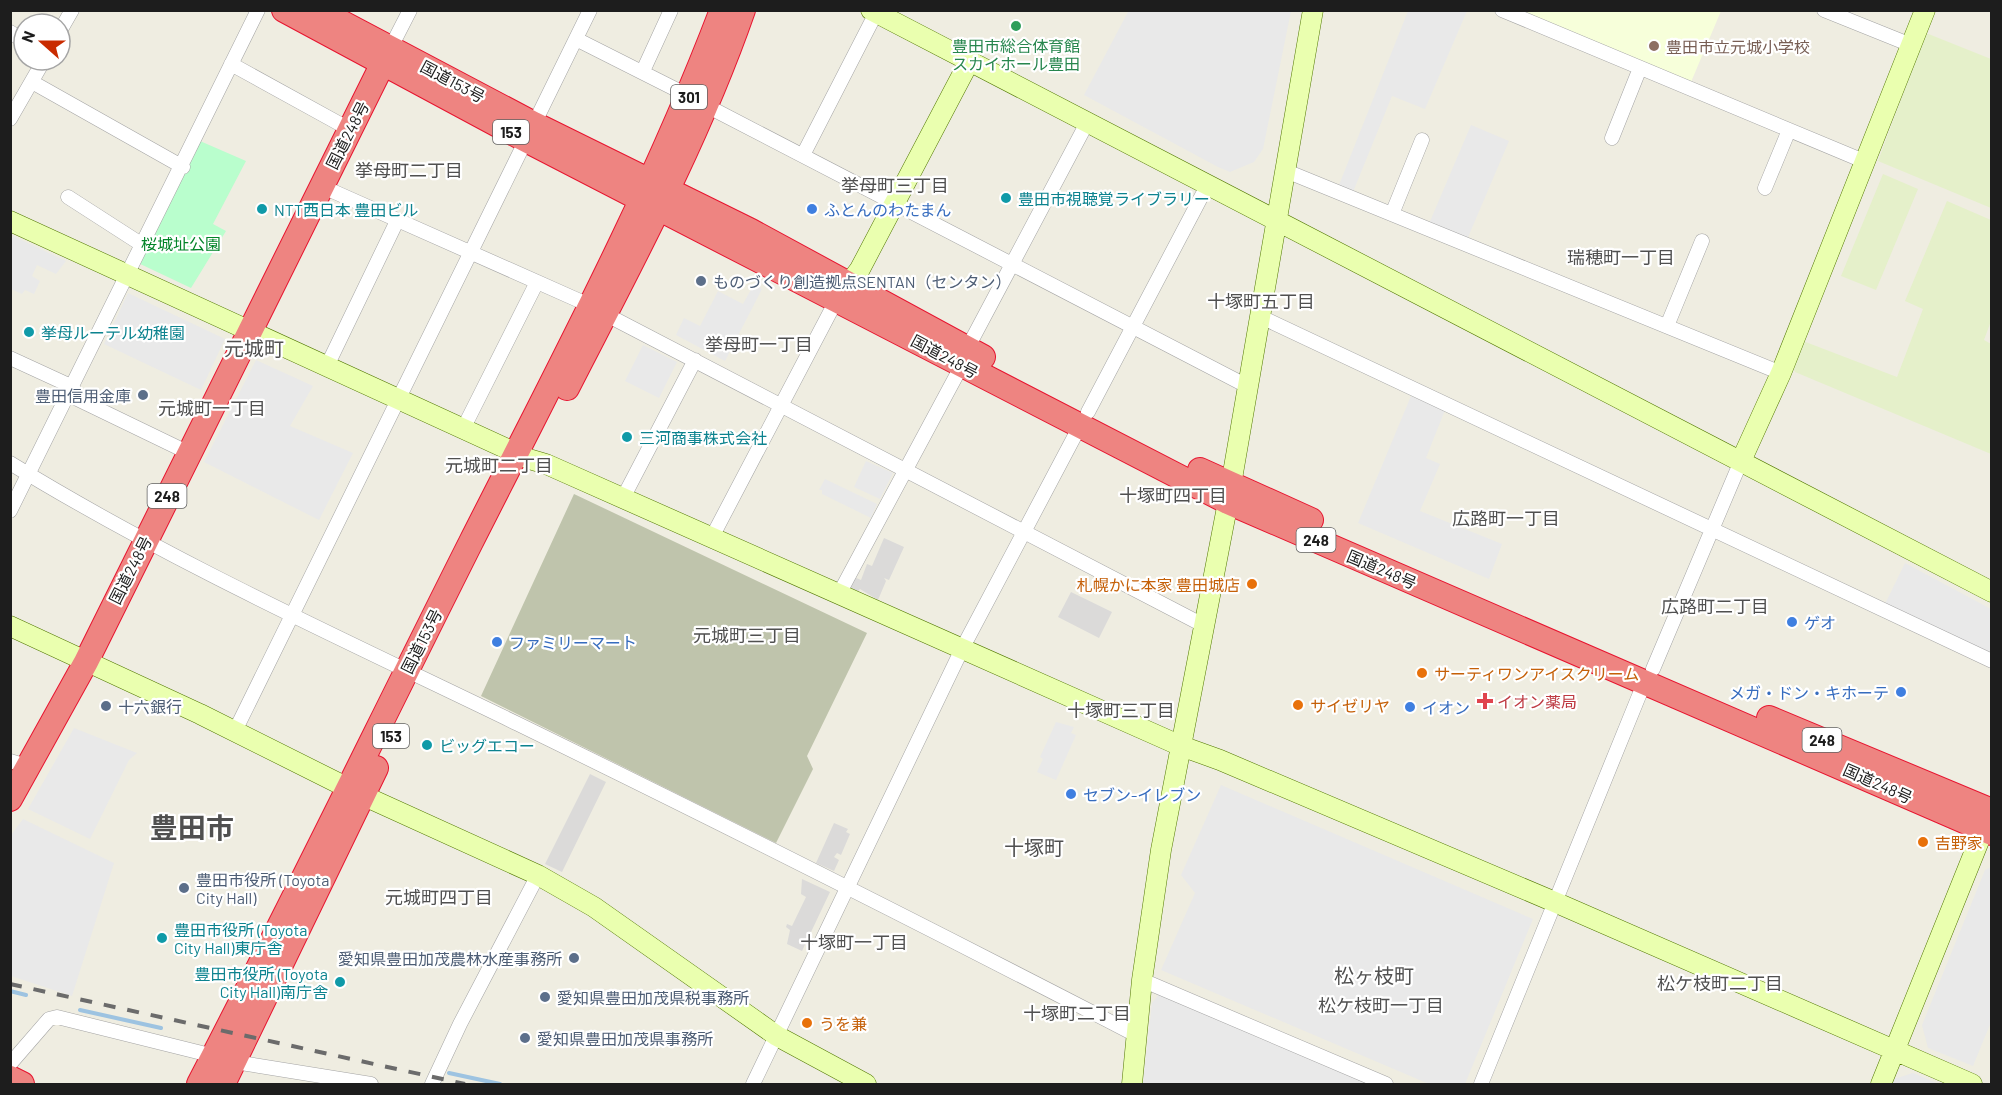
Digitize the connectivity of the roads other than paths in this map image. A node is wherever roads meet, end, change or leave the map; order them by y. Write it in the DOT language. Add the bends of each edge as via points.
graph roads {
  1 [pos="258,10"];
  2 [pos="284,10"];
  3 [pos="318,10"];
  4 [pos="410,10"];
  5 [pos="590,10"];
  6 [pos="671,10"];
  7 [pos="722,10"];
  8 [pos="743,10"];
  9 [pos="1313,10"];
  10 [pos="1502,10"];
  11 [pos="1824,10"];
  12 [pos="1925,10"];
  13 [pos="873,12"];
  14 [pos="576,39"];
  15 [pos="1911,45"];
  16 [pos="386,56"];
  17 [pos="970,60"];
  18 [pos="231,64"];
  19 [pos="1640,68"];
  20 [pos="643,71"];
  21 [pos="37,72"];
  22 [pos="32,82"];
  23 [pos="697,100"];
  24 [pos="10,119"];
  25 [pos="1088,121"];
  26 [pos="350,129"];
  27 [pos="1789,130"];
  28 [pos="530,132"];
  29 [pos="1612,138"];
  30 [pos="1422,140"];
  31 [pos="803,155"];
  32 [pos="1866,162"];
  33 [pos="183,167"];
  34 [pos="1286,171"];
  35 [pos="1208,184"];
  36 [pos="321,186"];
  37 [pos="1765,188"];
  38 [pos="655,193"];
  39 [pos="68,197"];
  40 [pos="894,203"];
  41 [pos="1392,214"];
  42 [pos="1275,220"];
  43 [pos="10,221"];
  44 [pos="397,221"];
  45 [pos="1702,241"];
  46 [pos="141,244"];
  47 [pos="469,254"];
  48 [pos="1012,265"];
  49 [pos="129,274"];
  50 [pos="537,282"];
  51 [pos="843,291"];
  52 [pos="597,309"];
  53 [pos="1259,316"];
  54 [pos="1667,326"];
  55 [pos="1131,327"];
  56 [pos="251,332"];
  57 [pos="965,357"];
  58 [pos="10,358"];
  59 [pos="694,360"];
  60 [pos="328,364"];
  61 [pos="1781,373"];
  62 [pos="1247,386"];
  63 [pos="71,391"];
  64 [pos="398,397"];
  65 [pos="781,405"];
  66 [pos="1084,419"];
  67 [pos="464,427"];
  68 [pos="189,453"];
  69 [pos="523,456"];
  70 [pos="1741,461"];
  71 [pos="10,464"];
  72 [pos="905,468"];
  73 [pos="30,475"];
  74 [pos="1229,493"];
  75 [pos="623,498"];
  76 [pos="10,511"];
  77 [pos="1713,529"];
  78 [pos="1025,531"];
  79 [pos="711,539"];
  80 [pos="146,540"];
  81 [pos="1992,591"];
  82 [pos="839,594"];
  83 [pos="291,614"];
  84 [pos="1203,625"];
  85 [pos="10,626"];
  86 [pos="962,649"];
  87 [pos="1992,661"];
  88 [pos="86,662"];
  89 [pos="413,674"];
  90 [pos="1649,675"];
  91 [pos="235,731"];
  92 [pos="1181,746"];
  93 [pos="20,764"];
  94 [pos="355,791"];
  95 [pos="10,799"];
  96 [pos="1990,821"];
  97 [pos="538,876"];
  98 [pos="849,889"];
  99 [pos="1557,903"];
  100 [pos="1142,980"];
  101 [pos="1136,1035"];
  102 [pos="777,1036"];
  103 [pos="1895,1050"];
  104 [pos="224,1059"];
  105 [pos="10,1064"];
  106 [pos="10,1078"];
  107 [pos="348,1082"];
  108 [pos="22,1084"];
  109 [pos="199,1084"];
  110 [pos="223,1084"];
  111 [pos="371,1084"];
  112 [pos="432,1084"];
  113 [pos="753,1084"];
  114 [pos="866,1084"];
  115 [pos="1132,1084"];
  116 [pos="1386,1084"];
  117 [pos="1481,1084"];
  118 [pos="1881,1084"];
  119 [pos="1972,1084"];
  1 -- 18 [label="street"];
  2 -- 16 [label="highway, 国道153号 / 153"];
  3 -- 16 [label="highway, 国道153号 / 153"];
  4 -- 16 [label="street"];
  5 -- 14 [label="street"];
  6 -- 20 [label="street"];
  7 -- 23 [label="highway, 301"];
  8 -- 23 [label="highway, 301"];
  9 -- 34 [label="street"];
  10 -- 19 [label="street"];
  11 -- 15 [label="street"];
  12 -- 15 [label="street"];
  13 -- 17 [label="street"];
  13 -- 31 [label="street"];
  14 -- 20 [label="street"];
  14 -- 28 [label="street"];
  15 -- 32 [label="street"];
  16 -- 26 [label="highway, 国道248号 / 248"];
  16 -- 28 [label="highway, 国道153号 / 153"];
  17 -- 25 [label="street"];
  17 -- 40 [label="street"];
  18 -- 26 [label="street"];
  18 -- 33 [label="street"];
  19 -- 27 [label="street"];
  19 -- 29 [label="street"];
  20 -- 23 [label="street"];
  21 -- 22 [label="street"];
  22 -- 24 [label="street"];
  22 -- 33 [label="street"];
  23 -- 31 [label="street"];
  23 -- 38 [label="highway, 301"];
  25 -- 35 [label="street"];
  25 -- 48 [label="street"];
  26 -- 36 [label="highway, 国道248号 / 248"];
  27 -- 32 [label="street"];
  27 -- 37 [label="street"];
  28 -- 38 [label="highway, 国道153号 / 153"];
  28 -- 47 [label="street"];
  30 -- 41 [label="street"];
  31 -- 40 [label="street"];
  32 -- 61 [label="street"];
  33 -- 46 [label="street"];
  34 -- 41 [label="street"];
  34 -- 42 [label="street"];
  35 -- 42 [label="street"];
  35 -- 55 [label="street"];
  36 -- 44 [label="street"];
  36 -- 56 [label="highway, 国道248号 / 248"];
  38 -- 51 [label="highway, 国道248号 / 248"];
  38 -- 52 [label="highway, 国道153号 / 153"];
  39 -- 46 [label="street"];
  40 -- 48 [label="street"];
  40 -- 51 [label="street" via="860,268"];
  41 -- 54 [label="street"];
  42 -- 53 [label="street"];
  42 -- 70 [label="street"];
  43 -- 49 [label="street"];
  44 -- 47 [label="street"];
  44 -- 60 [label="street"];
  45 -- 54 [label="street"];
  46 -- 49 [label="street"];
  47 -- 50 [label="street"];
  47 -- 64 [label="street"];
  48 -- 55 [label="street"];
  48 -- 57 [label="street"];
  49 -- 56 [label="street"];
  49 -- 63 [label="street"];
  50 -- 52 [label="street"];
  50 -- 67 [label="street"];
  51 -- 57 [label="highway, 国道248号 / 248"];
  51 -- 65 [label="street"];
  52 -- 59 [label="street"];
  52 -- 69 [label="highway, 国道153号 / 153"];
  53 -- 62 [label="street"];
  53 -- 77 [label="street"];
  54 -- 61 [label="street"];
  55 -- 62 [label="street"];
  55 -- 66 [label="street"];
  56 -- 60 [label="street"];
  56 -- 68 [label="highway, 国道248号 / 248"];
  57 -- 66 [label="highway, 国道248号 / 248"];
  57 -- 72 [label="street"];
  58 -- 63 [label="street"];
  59 -- 65 [label="street"];
  59 -- 75 [label="street"];
  60 -- 64 [label="street"];
  61 -- 70 [label="street"];
  62 -- 74 [label="street"];
  63 -- 68 [label="street"];
  63 -- 73 [label="street"];
  64 -- 67 [label="street"];
  64 -- 83 [label="street"];
  65 -- 72 [label="street"];
  65 -- 79 [label="street"];
  66 -- 74 [label="highway, 国道248号 / 248"];
  66 -- 78 [label="street"];
  67 -- 69 [label="street"];
  68 -- 80 [label="highway, 国道248号 / 248"];
  69 -- 75 [label="street"];
  69 -- 89 [label="highway, 国道153号 / 153"];
  70 -- 77 [label="street"];
  70 -- 81 [label="street"];
  71 -- 73 [label="street"];
  72 -- 78 [label="street"];
  72 -- 82 [label="street"];
  73 -- 76 [label="street"];
  73 -- 80 [label="street"];
  74 -- 84 [label="street"];
  74 -- 90 [label="highway, 国道248号 / 248"];
  75 -- 79 [label="street"];
  77 -- 87 [label="street"];
  77 -- 90 [label="street"];
  78 -- 84 [label="street"];
  78 -- 86 [label="street"];
  79 -- 82 [label="street"];
  80 -- 83 [label="street"];
  80 -- 88 [label="highway, 国道248号 / 248"];
  82 -- 86 [label="street"];
  83 -- 89 [label="street"];
  83 -- 91 [label="street"];
  84 -- 92 [label="street"];
  85 -- 88 [label="street"];
  86 -- 92 [label="street"];
  86 -- 98 [label="street"];
  88 -- 91 [label="street"];
  88 -- 93 [label="highway, 国道248号 / 248"];
  89 -- 94 [label="highway, 国道153号 / 153"];
  89 -- 98 [label="street"];
  90 -- 96 [label="highway, 国道248号 / 248"];
  90 -- 99 [label="street"];
  91 -- 94 [label="street"];
  92 -- 99 [label="street"];
  92 -- 100 [label="street"];
  93 -- 95 [label="highway, 国道248号 / 248"];
  94 -- 97 [label="street"];
  94 -- 104 [label="highway, 国道153号 / 153"];
  96 -- 103 [label="street"];
  97 -- 102 [label="street" via="594,907"];
  97 -- 112 [label="street"];
  98 -- 101 [label="street"];
  98 -- 102 [label="street"];
  99 -- 103 [label="street"];
  99 -- 117 [label="street"];
  100 -- 101 [label="street"];
  100 -- 116 [label="street"];
  101 -- 115 [label="street"];
  102 -- 113 [label="street"];
  102 -- 114 [label="street"];
  103 -- 118 [label="street"];
  103 -- 119 [label="street"];
  104 -- 105 [label="street" via="57,1017 49,1019"];
  104 -- 107 [label="street"];
  104 -- 109 [label="highway, 国道153号 / 153"];
  104 -- 110 [label="highway, 国道153号 / 153"];
  106 -- 108 [label="highway"];
  107 -- 111 [label="street"];
}
